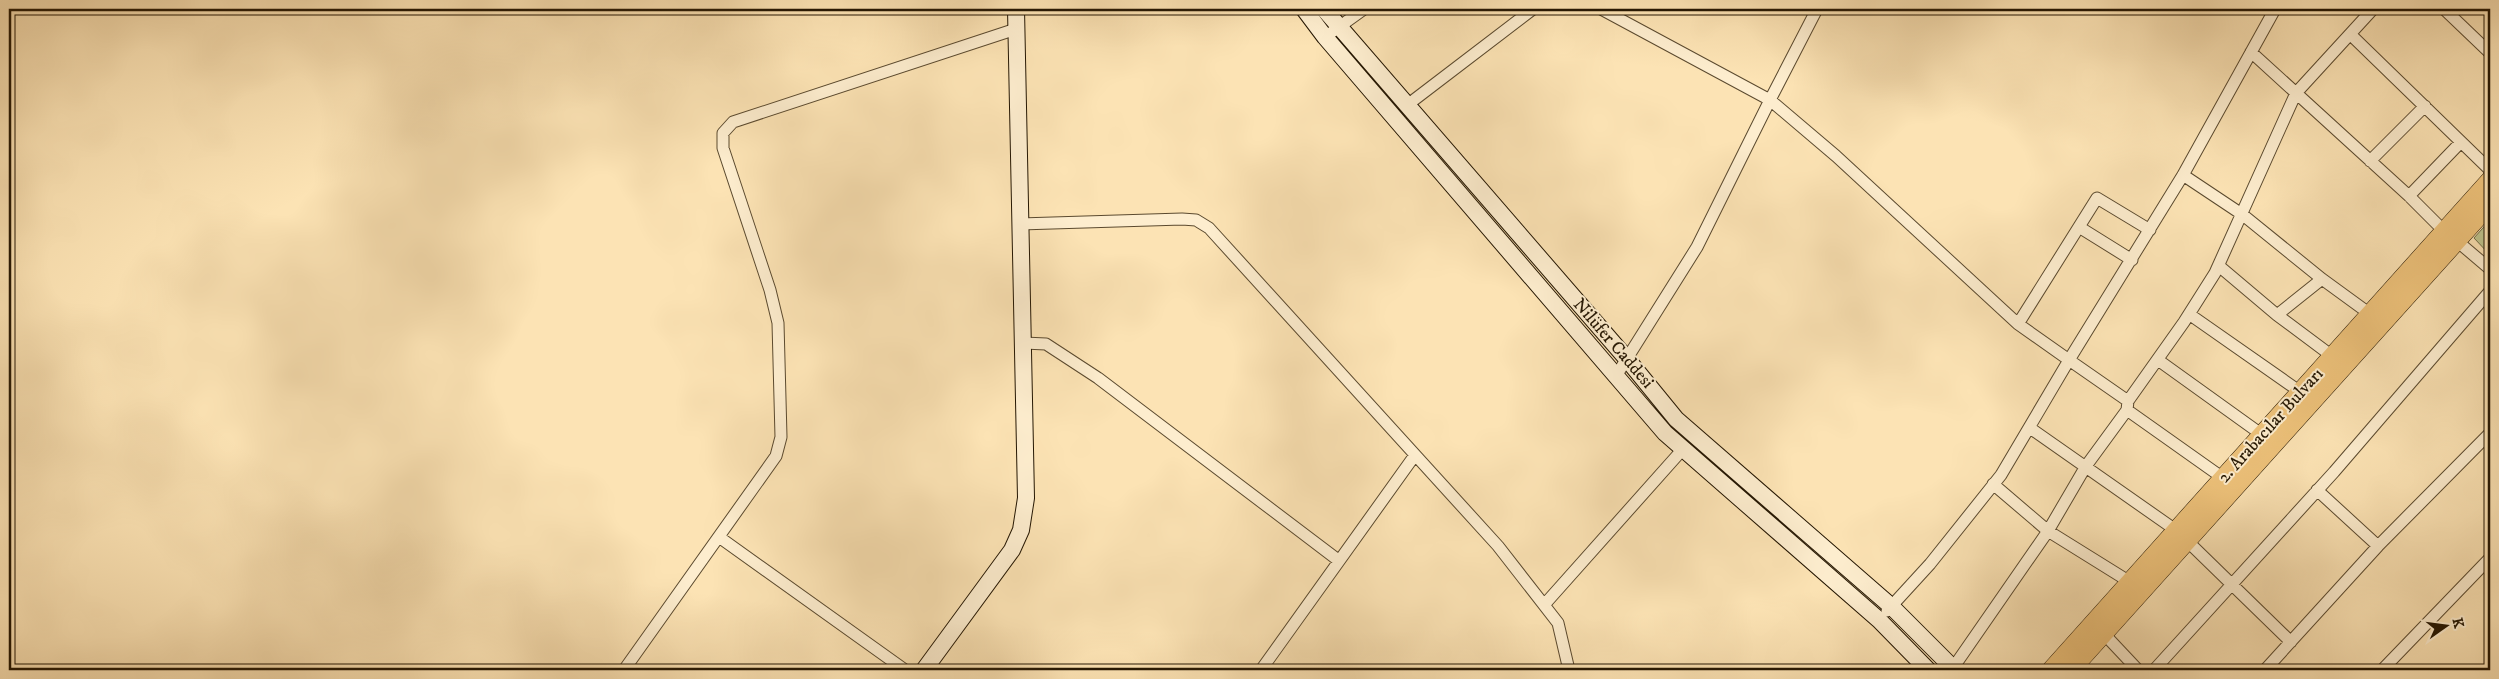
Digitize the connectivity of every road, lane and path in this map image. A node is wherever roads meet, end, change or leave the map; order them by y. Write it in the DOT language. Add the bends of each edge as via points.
graph roads {
  1 [pos="1016,9"];
  2 [pos="1304,9"];
  3 [pos="1324,9"];
  4 [pos="1364,9"];
  5 [pos="1533,9"];
  6 [pos="1601,9"];
  7 [pos="1816,9"];
  8 [pos="2275,9"];
  9 [pos="2373,9"];
  10 [pos="2444,9"];
  11 [pos="1016,30"];
  12 [pos="1332,33"];
  13 [pos="2350,34"];
  14 [pos="2251,52"];
  15 [pos="2490,53"];
  16 [pos="2296,93"];
  17 [pos="1770,100"];
  18 [pos="1406,106"];
  19 [pos="2425,106"];
  20 [pos="2461,142"];
  21 [pos="2370,161"];
  22 [pos="2490,170"];
  23 [pos="2184,175"];
  24 [pos="2490,180"];
  25 [pos="2410,196"];
  26 [pos="2490,204"];
  27 [pos="2243,215"];
  28 [pos="1020,224"];
  29 [pos="2079,227"];
  30 [pos="2150,230"];
  31 [pos="2450,236"];
  32 [pos="2132,260"];
  33 [pos="2219,266"];
  34 [pos="2490,270"];
  35 [pos="2322,279"];
  36 [pos="2490,292"];
  37 [pos="2189,314"];
  38 [pos="2370,314"];
  39 [pos="2277,315"];
  40 [pos="2018,324"];
  41 [pos="1024,343"];
  42 [pos="2332,356"];
  43 [pos="1627,359"];
  44 [pos="2069,360"];
  45 [pos="2158,360"];
  46 [pos="1616,376"];
  47 [pos="2299,391"];
  48 [pos="2128,406"];
  49 [pos="2030,428"];
  50 [pos="2490,433"];
  51 [pos="2261,434"];
  52 [pos="1683,449"];
  53 [pos="1415,455"];
  54 [pos="2086,466"];
  55 [pos="2223,478"];
  56 [pos="1993,484"];
  57 [pos="2317,490"];
  58 [pos="2048,531"];
  59 [pos="2181,536"];
  60 [pos="719,537"];
  61 [pos="2378,546"];
  62 [pos="2490,558"];
  63 [pos="1338,560"];
  64 [pos="2130,582"];
  65 [pos="2230,584"];
  66 [pos="1544,605"];
  67 [pos="1892,607"];
  68 [pos="1879,620"];
  69 [pos="2106,636"];
  70 [pos="2291,642"];
  71 [pos="1954,669"];
  72 [pos="624,670"];
  73 [pos="905,670"];
  74 [pos="924,670"];
  75 [pos="1261,670"];
  76 [pos="1569,670"];
  77 [pos="1928,670"];
  78 [pos="2051,670"];
  79 [pos="2071,670"];
  80 [pos="2138,670"];
  81 [pos="2154,670"];
  82 [pos="2265,670"];
  83 [pos="2382,670"];
  1 -- 11 [label="street"];
  2 -- 12 [label="street, Nilüfer Caddesi"];
  3 -- 12 [label="street"];
  4 -- 12 [label="street"];
  5 -- 18 [label="street"];
  6 -- 17 [label="street"];
  7 -- 17 [label="street"];
  8 -- 14 [label="street"];
  9 -- 13 [label="street"];
  10 -- 15 [label="street"];
  11 -- 28 [label="street"];
  11 -- 60 [label="street" via="733,122 723,133 723,148 778,323 780,437 776,456"];
  12 -- 18 [label="street"];
  12 -- 46 [label="street, Nilüfer Caddesi"];
  13 -- 16 [label="street"];
  13 -- 19 [label="street"];
  14 -- 16 [label="street"];
  14 -- 23 [label="street"];
  16 -- 21 [label="street"];
  16 -- 27 [label="street"];
  17 -- 40 [label="street" via="1836,156"];
  17 -- 43 [label="street" via="1697,246"];
  18 -- 43 [label="street"];
  19 -- 20 [label="street"];
  19 -- 21 [label="street"];
  20 -- 22 [label="street"];
  20 -- 25 [label="street"];
  21 -- 25 [label="street"];
  23 -- 27 [label="street"];
  23 -- 30 [label="street"];
  24 -- 31 [label="main road, 2. Arabacılar Bulvarı"];
  25 -- 31 [label="street"];
  26 -- 31 [label="main road"];
  27 -- 33 [label="street"];
  27 -- 35 [label="street"];
  28 -- 41 [label="street"];
  28 -- 53 [label="street" via="1196,220 1209,228"];
  29 -- 30 [label="street" via="2096,198"];
  29 -- 32 [label="street"];
  29 -- 40 [label="street"];
  30 -- 32 [label="street"];
  31 -- 34 [label="street"];
  31 -- 38 [label="main road, 2. Arabacılar Bulvarı"];
  31 -- 59 [label="main road"];
  32 -- 44 [label="street"];
  33 -- 37 [label="street"];
  33 -- 39 [label="street"];
  35 -- 38 [label="street"];
  35 -- 39 [label="street"];
  36 -- 57 [label="street"];
  37 -- 45 [label="street"];
  37 -- 47 [label="street"];
  38 -- 42 [label="main road, 2. Arabacılar Bulvarı"];
  39 -- 42 [label="street"];
  40 -- 44 [label="street"];
  41 -- 63 [label="street" via="1046,344 1098,378"];
  41 -- 74 [label="street" via="1026,498 1021,530 1012,550"];
  42 -- 47 [label="main road, 2. Arabacılar Bulvarı"];
  43 -- 46 [label="street"];
  43 -- 67 [label="street" via="1683,426"];
  44 -- 48 [label="street"];
  44 -- 49 [label="street"];
  45 -- 48 [label="street"];
  45 -- 51 [label="street"];
  46 -- 52 [label="street, Nilüfer Caddesi"];
  47 -- 51 [label="main road, 2. Arabacılar Bulvarı"];
  48 -- 54 [label="street"];
  48 -- 55 [label="street"];
  49 -- 54 [label="street"];
  49 -- 56 [label="street"];
  50 -- 61 [label="street"];
  51 -- 55 [label="main road, 2. Arabacılar Bulvarı"];
  52 -- 66 [label="street"];
  52 -- 68 [label="street, Nilüfer Caddesi"];
  53 -- 63 [label="street"];
  53 -- 66 [label="street" via="1498,546"];
  54 -- 58 [label="street"];
  54 -- 59 [label="street"];
  55 -- 59 [label="main road, 2. Arabacılar Bulvarı"];
  56 -- 58 [label="street"];
  56 -- 67 [label="street"];
  57 -- 61 [label="street"];
  57 -- 65 [label="street"];
  58 -- 64 [label="street"];
  58 -- 71 [label="street"];
  59 -- 64 [label="main road, 2. Arabacılar Bulvarı"];
  59 -- 65 [label="street"];
  59 -- 79 [label="main road"];
  60 -- 72 [label="street"];
  60 -- 73 [label="street"];
  61 -- 70 [label="street"];
  62 -- 83 [label="street"];
  63 -- 75 [label="street"];
  64 -- 78 [label="main road, 2. Arabacılar Bulvarı"];
  65 -- 70 [label="street"];
  65 -- 81 [label="street"];
  66 -- 76 [label="street" via="1558,624"];
  67 -- 68 [label="street"];
  67 -- 71 [label="street"];
  68 -- 77 [label="street, Nilüfer Caddesi"];
  69 -- 80 [label="street"];
  70 -- 82 [label="street"];
}
